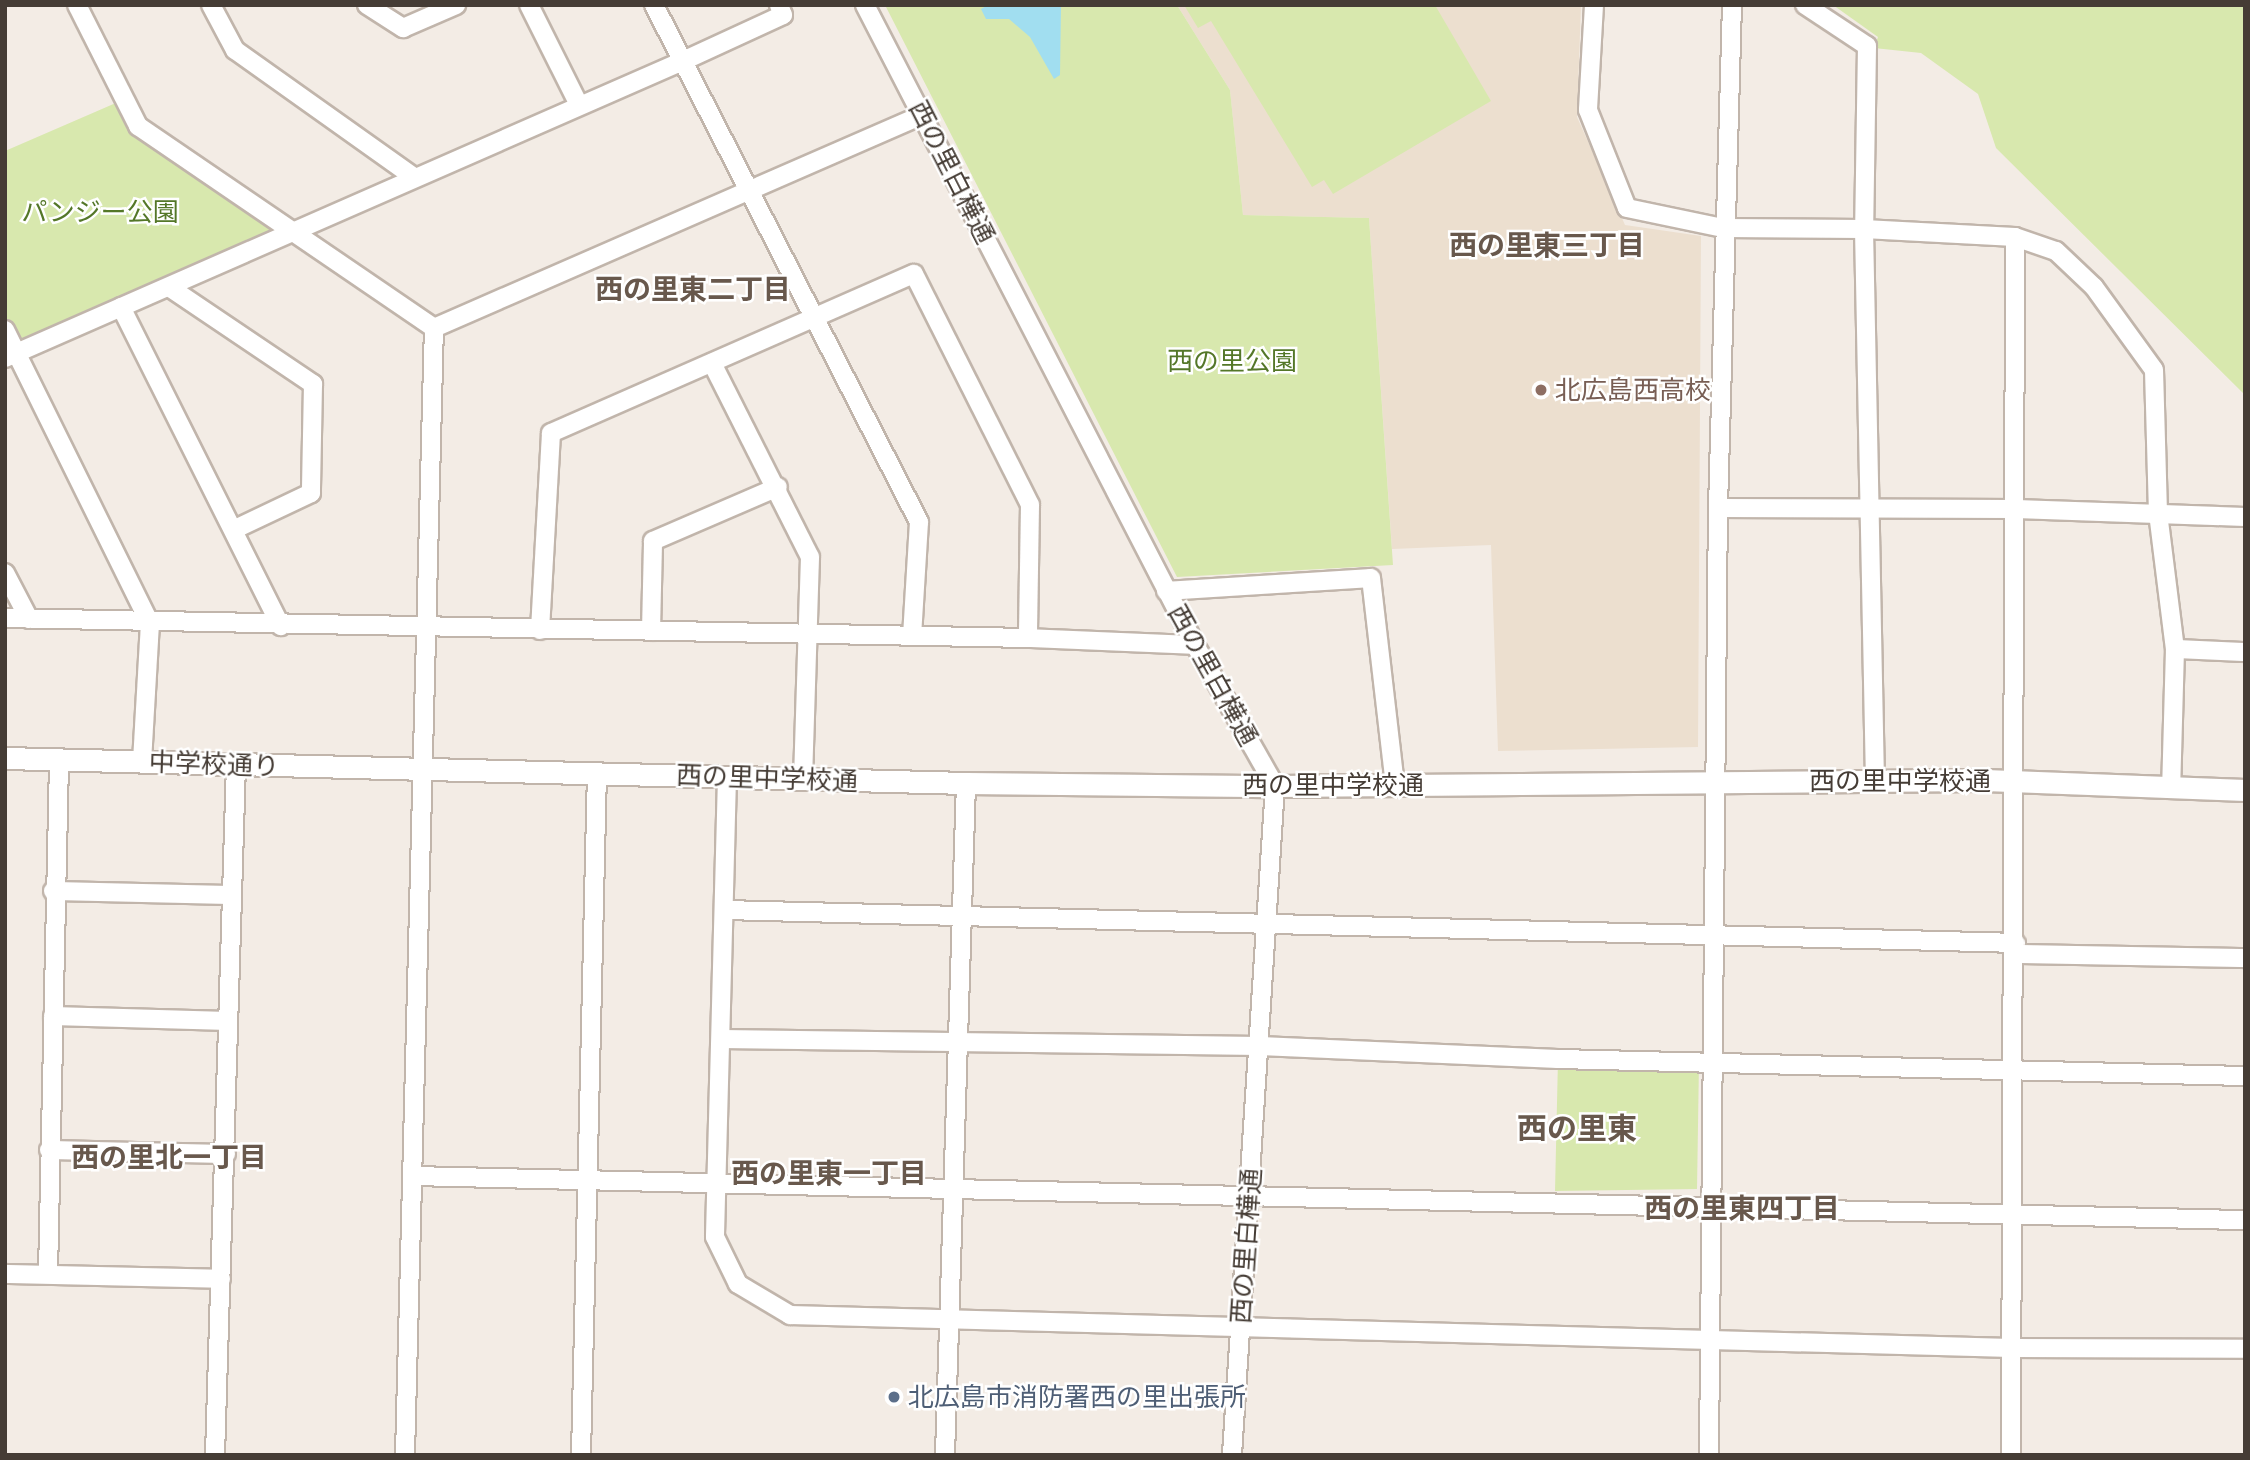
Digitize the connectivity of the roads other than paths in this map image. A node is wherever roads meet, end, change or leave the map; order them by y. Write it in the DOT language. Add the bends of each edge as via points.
graph roads {
  1 [pos="77,5"];
  2 [pos="211,5"];
  3 [pos="366,5"];
  4 [pos="456,5"];
  5 [pos="529,5"];
  6 [pos="654,5"];
  7 [pos="779,5"];
  8 [pos="865,5"];
  9 [pos="1594,5"];
  10 [pos="1732,5"];
  11 [pos="1805,5"];
  12 [pos="682,61"];
  13 [pos="579,105"];
  14 [pos="922,115"];
  15 [pos="415,177"];
  16 [pos="748,191"];
  17 [pos="1723,228"];
  18 [pos="1864,229"];
  19 [pos="293,232"];
  20 [pos="2015,237"];
  21 [pos="169,287"];
  22 [pos="121,307"];
  23 [pos="816,318"];
  24 [pos="434,328"];
  25 [pos="5,330"];
  26 [pos="11,356"];
  27 [pos="712,363"];
  28 [pos="778,487"];
  29 [pos="1718,508"];
  30 [pos="2016,509"];
  31 [pos="1868,510"];
  32 [pos="2158,513"];
  33 [pos="2245,517"];
  34 [pos="233,530"];
  35 [pos="5,573"];
  36 [pos="1166,590"];
  37 [pos="5,618"];
  38 [pos="29,619"];
  39 [pos="150,624"];
  40 [pos="281,626"];
  41 [pos="425,628"];
  42 [pos="540,630"];
  43 [pos="651,631"];
  44 [pos="810,634"];
  45 [pos="912,636"];
  46 [pos="1028,638"];
  47 [pos="1195,645"];
  48 [pos="2175,649"];
  49 [pos="2245,652"];
  50 [pos="5,758"];
  51 [pos="59,760"];
  52 [pos="142,762"];
  53 [pos="236,764"];
  54 [pos="422,769"];
  55 [pos="597,772"];
  56 [pos="727,777"];
  57 [pos="803,779"];
  58 [pos="1875,780"];
  59 [pos="2011,781"];
  60 [pos="1714,782"];
  61 [pos="965,783"];
  62 [pos="1395,785"];
  63 [pos="1275,786"];
  64 [pos="2171,788"];
  65 [pos="2245,790"];
  66 [pos="53,891"];
  67 [pos="231,895"];
  68 [pos="724,910"];
  69 [pos="961,914"];
  70 [pos="1269,924"];
  71 [pos="1715,935"];
  72 [pos="2016,948"];
  73 [pos="2245,958"];
  74 [pos="53,1016"];
  75 [pos="228,1021"];
  76 [pos="721,1039"];
  77 [pos="958,1041"];
  78 [pos="1260,1046"];
  79 [pos="1713,1063"];
  80 [pos="2014,1072"];
  81 [pos="2245,1076"];
  82 [pos="50,1150"];
  83 [pos="226,1154"];
  84 [pos="413,1176"];
  85 [pos="587,1181"];
  86 [pos="717,1182"];
  87 [pos="955,1188"];
  88 [pos="1249,1194"];
  89 [pos="1711,1208"];
  90 [pos="2013,1218"];
  91 [pos="2245,1220"];
  92 [pos="5,1274"];
  93 [pos="48,1274"];
  94 [pos="221,1279"];
  95 [pos="950,1318"];
  96 [pos="1241,1325"];
  97 [pos="1709,1340"];
  98 [pos="2012,1348"];
  99 [pos="2245,1349"];
  100 [pos="215,1455"];
  101 [pos="405,1455"];
  102 [pos="581,1455"];
  103 [pos="945,1455"];
  104 [pos="1232,1455"];
  105 [pos="1709,1455"];
  106 [pos="2011,1455"];
  1 -- 19 [label="street" via="138,126"];
  2 -- 15 [label="street" via="235,50"];
  3 -- 4 [label="street" via="402,28"];
  5 -- 13 [label="street"];
  6 -- 12 [label="street"];
  7 -- 12 [label="street" via="783,15"];
  8 -- 14 [label="street, 西の里白樺通"];
  9 -- 17 [label="street" via="1588,110 1627,208"];
  10 -- 17 [label="street"];
  11 -- 18 [label="street" via="1867,46"];
  12 -- 13 [label="street"];
  12 -- 16 [label="street"];
  13 -- 15 [label="street"];
  14 -- 16 [label="street"];
  14 -- 36 [label="street, 西の里白樺通"];
  15 -- 19 [label="street"];
  16 -- 23 [label="street"];
  16 -- 24 [label="street"];
  17 -- 18 [label="street"];
  17 -- 29 [label="street"];
  18 -- 20 [label="street"];
  18 -- 31 [label="street"];
  19 -- 21 [label="street"];
  19 -- 24 [label="street"];
  20 -- 30 [label="street"];
  20 -- 32 [label="street" via="2056,251 2094,287 2154,370"];
  21 -- 22 [label="street"];
  21 -- 34 [label="street" via="313,384 311,493"];
  22 -- 26 [label="street"];
  22 -- 34 [label="street"];
  23 -- 27 [label="street"];
  23 -- 45 [label="street" via="919,522"];
  23 -- 46 [label="street" via="914,274 1030,505"];
  24 -- 41 [label="street"];
  25 -- 26 [label="street"];
  26 -- 39 [label="street"];
  27 -- 28 [label="street"];
  27 -- 42 [label="street" via="551,433"];
  28 -- 43 [label="street" via="653,541"];
  28 -- 44 [label="street" via="810,557"];
  29 -- 31 [label="street"];
  29 -- 60 [label="street"];
  30 -- 31 [label="street"];
  30 -- 32 [label="street"];
  30 -- 59 [label="street"];
  31 -- 58 [label="street"];
  32 -- 33 [label="street"];
  32 -- 48 [label="street"];
  34 -- 40 [label="street"];
  35 -- 38 [label="street"];
  36 -- 47 [label="street, 西の里白樺通"];
  36 -- 62 [label="street" via="1371,578"];
  37 -- 38 [label="street"];
  38 -- 39 [label="street"];
  39 -- 40 [label="street"];
  39 -- 52 [label="street"];
  40 -- 41 [label="street"];
  41 -- 42 [label="street"];
  41 -- 54 [label="street"];
  42 -- 43 [label="street"];
  43 -- 44 [label="street"];
  44 -- 45 [label="street"];
  44 -- 57 [label="street"];
  45 -- 46 [label="street"];
  46 -- 47 [label="street"];
  47 -- 63 [label="street, 西の里白樺通"];
  48 -- 49 [label="street"];
  48 -- 64 [label="street"];
  50 -- 51 [label="street, 中学校通り"];
  51 -- 52 [label="street, 中学校通り"];
  51 -- 66 [label="street"];
  52 -- 53 [label="street, 中学校通り"];
  53 -- 54 [label="street, 中学校通り"];
  53 -- 67 [label="street"];
  54 -- 55 [label="street, 西の里中学校通"];
  54 -- 84 [label="street"];
  55 -- 56 [label="street, 西の里中学校通"];
  55 -- 85 [label="street"];
  56 -- 57 [label="street, 西の里中学校通"];
  56 -- 68 [label="street"];
  57 -- 61 [label="street, 西の里中学校通"];
  58 -- 59 [label="street, 西の里中学校通"];
  58 -- 60 [label="street, 西の里中学校通"];
  59 -- 64 [label="street, 西の里中学校通"];
  59 -- 72 [label="street" via="2016,812"];
  60 -- 62 [label="street, 西の里中学校通"];
  60 -- 71 [label="street"];
  61 -- 63 [label="street, 西の里中学校通"];
  61 -- 69 [label="street"];
  62 -- 63 [label="street, 西の里中学校通"];
  63 -- 70 [label="street, 西の里白樺通"];
  64 -- 65 [label="street, 西の里中学校通"];
  66 -- 67 [label="street"];
  66 -- 74 [label="street"];
  67 -- 75 [label="street"];
  68 -- 69 [label="street"];
  68 -- 76 [label="street"];
  69 -- 70 [label="street"];
  69 -- 77 [label="street"];
  70 -- 71 [label="street"];
  70 -- 78 [label="street, 西の里白樺通"];
  71 -- 72 [label="street"];
  71 -- 79 [label="street"];
  72 -- 73 [label="street"];
  72 -- 80 [label="street"];
  74 -- 75 [label="street"];
  74 -- 82 [label="street"];
  75 -- 83 [label="street"];
  76 -- 77 [label="street"];
  76 -- 86 [label="street"];
  77 -- 78 [label="street"];
  77 -- 87 [label="street"];
  78 -- 79 [label="street"];
  78 -- 88 [label="street, 西の里白樺通"];
  79 -- 80 [label="street"];
  79 -- 89 [label="street"];
  80 -- 81 [label="street"];
  80 -- 90 [label="street"];
  82 -- 83 [label="street"];
  82 -- 93 [label="street"];
  83 -- 94 [label="street"];
  84 -- 85 [label="street"];
  84 -- 101 [label="street"];
  85 -- 86 [label="street"];
  85 -- 102 [label="street"];
  86 -- 87 [label="street"];
  86 -- 95 [label="street" via="715,1237 738,1284 790,1315"];
  87 -- 88 [label="street"];
  87 -- 95 [label="street"];
  88 -- 89 [label="street"];
  88 -- 96 [label="street, 西の里白樺通"];
  89 -- 90 [label="street"];
  89 -- 97 [label="street"];
  90 -- 91 [label="street"];
  90 -- 98 [label="street"];
  92 -- 93 [label="street"];
  93 -- 94 [label="street"];
  94 -- 100 [label="street"];
  95 -- 96 [label="street"];
  95 -- 103 [label="street"];
  96 -- 97 [label="street"];
  96 -- 104 [label="street, 西の里白樺通"];
  97 -- 98 [label="street"];
  97 -- 105 [label="street"];
  98 -- 99 [label="street"];
  98 -- 106 [label="street"];
}
